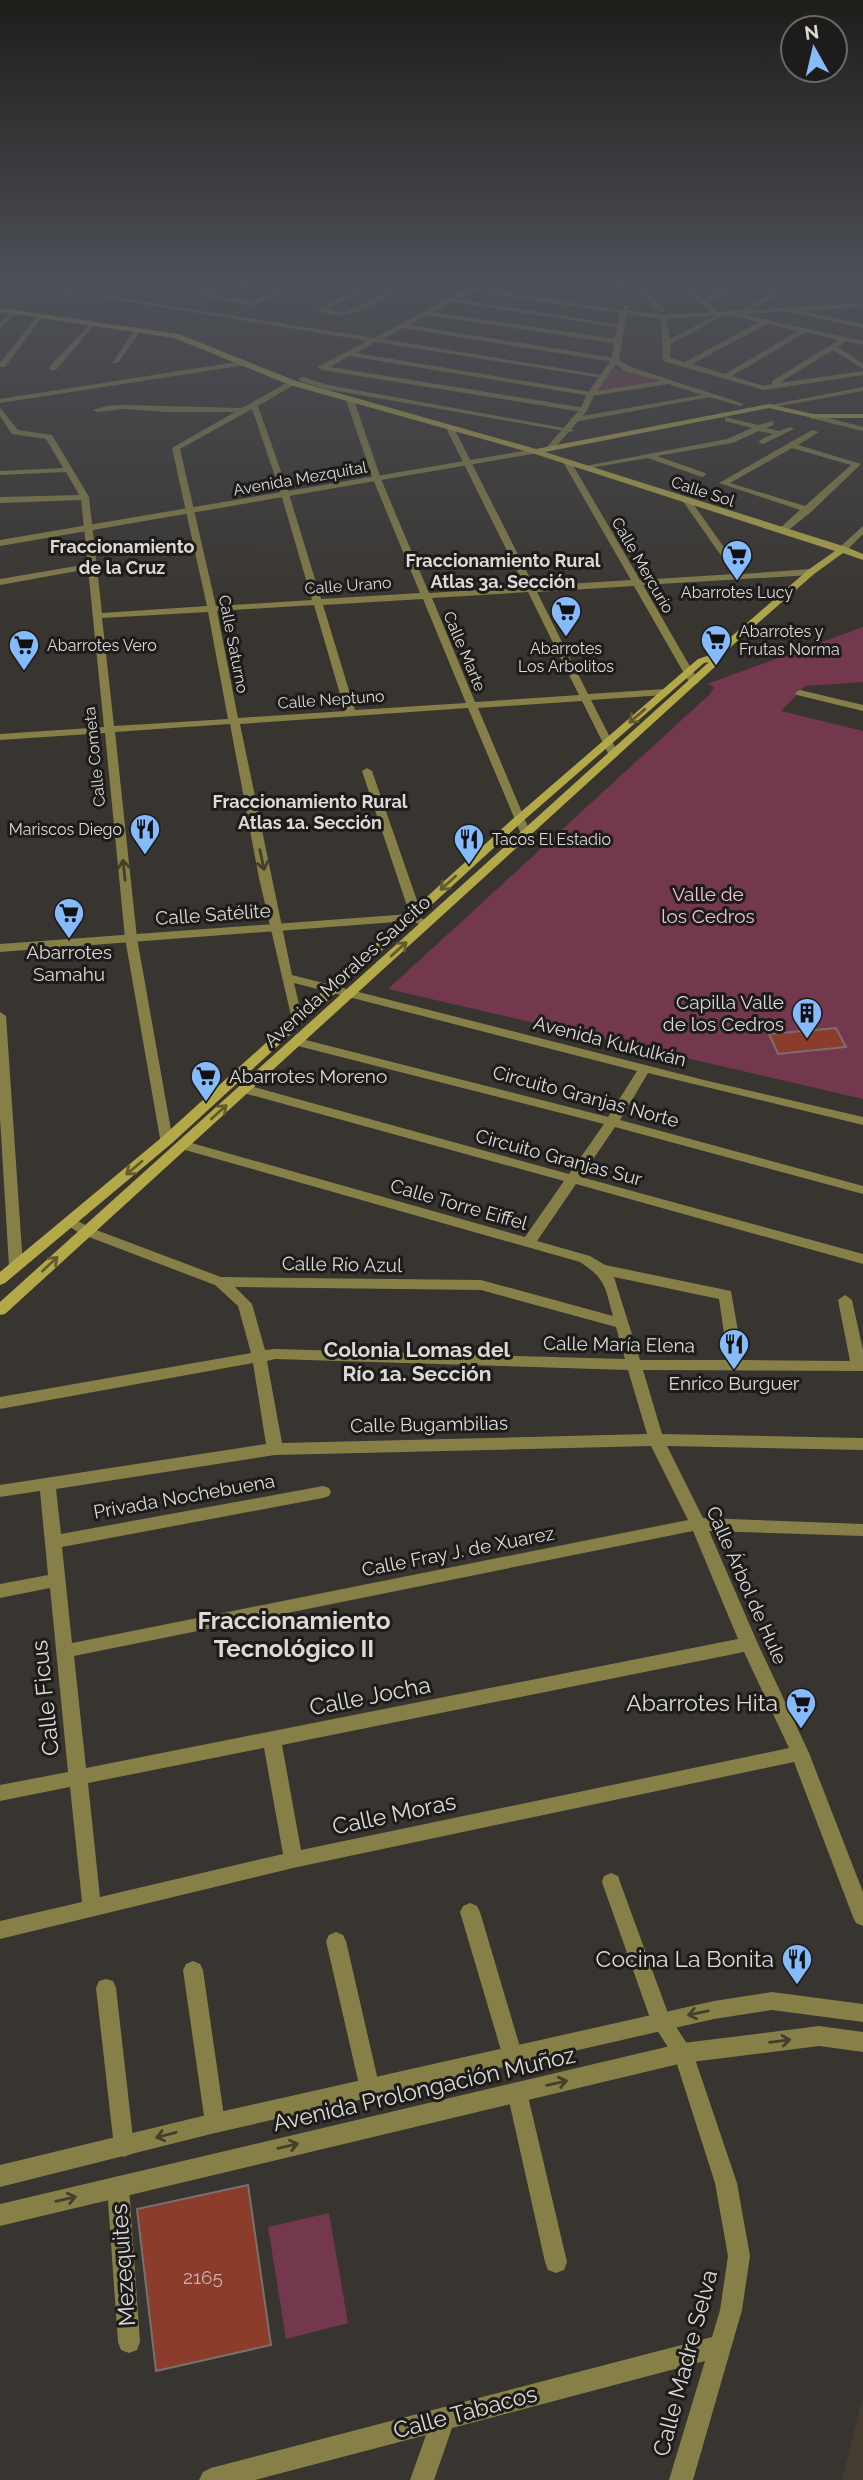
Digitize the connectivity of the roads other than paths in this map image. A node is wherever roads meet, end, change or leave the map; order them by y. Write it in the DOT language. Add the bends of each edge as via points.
graph roads {
  1 [pos="34,396"];
  2 [pos="270,396"];
  3 [pos="336,396"];
  4 [pos="380,396"];
  5 [pos="450,396"];
  6 [pos="493,396"];
  7 [pos="590,396"];
  8 [pos="707,396"];
  9 [pos="712,396"];
  10 [pos="823,396"];
  11 [pos="350,400"];
  12 [pos="0,401"];
  13 [pos="740,404"];
  14 [pos="254,405"];
  15 [pos="438,405"];
  16 [pos="769,406"];
  17 [pos="0,410"];
  18 [pos="97,410"];
  19 [pos="583,410"];
  20 [pos="243,411"];
  21 [pos="742,416"];
  22 [pos="813,416"];
  23 [pos="863,416"];
  24 [pos="728,419"];
  25 [pos="770,423"];
  26 [pos="570,426"];
  27 [pos="761,429"];
  28 [pos="863,429"];
  29 [pos="451,430"];
  30 [pos="815,432"];
  31 [pos="780,434"];
  32 [pos="763,442"];
  33 [pos="791,444"];
  34 [pos="561,446"];
  35 [pos="549,449"];
  36 [pos="535,451"];
  37 [pos="647,456"];
  38 [pos="567,462"];
  39 [pos="467,463"];
  40 [pos="584,467"];
  41 [pos="67,470"];
  42 [pos="0,473"];
  43 [pos="702,475"];
  44 [pos="377,479"];
  45 [pos="285,494"];
  46 [pos="85,497"];
  47 [pos="0,500"];
  48 [pos="686,500"];
  49 [pos="192,510"];
  50 [pos="808,510"];
  51 [pos="88,528"];
  52 [pos="863,529"];
  53 [pos="782,531"];
  54 [pos="0,543"];
  55 [pos="843,549"];
  56 [pos="863,556"];
  57 [pos="92,566"];
  58 [pos="811,572"];
  59 [pos="741,577"];
  60 [pos="0,582"];
  61 [pos="637,583"];
  62 [pos="530,590"];
  63 [pos="425,596"];
  64 [pos="317,603"];
  65 [pos="211,609"];
  66 [pos="97,616"];
  67 [pos="691,677"];
  68 [pos="665,692"];
  69 [pos="800,693"];
  70 [pos="585,697"];
  71 [pos="471,705"];
  72 [pos="863,705"];
  73 [pos="351,713"];
  74 [pos="233,721"];
  75 [pos="109,730"];
  76 [pos="0,737"];
  77 [pos="607,742"];
  78 [pos="614,754"];
  79 [pos="367,771"];
  80 [pos="568,776"];
  81 [pos="584,781"];
  82 [pos="519,819"];
  83 [pos="526,834"];
  84 [pos="412,915"];
  85 [pos="427,923"];
  86 [pos="277,927"];
  87 [pos="131,938"];
  88 [pos="0,948"];
  89 [pos="286,977"];
  90 [pos="330,990"];
  91 [pos="349,995"];
  92 [pos="0,1016"];
  93 [pos="297,1021"];
  94 [pos="298,1042"];
  95 [pos="644,1069"];
  96 [pos="245,1089"];
  97 [pos="612,1122"];
  98 [pos="863,1122"];
  99 [pos="166,1141"];
  100 [pos="183,1145"];
  101 [pos="570,1181"];
  102 [pos="863,1190"];
  103 [pos="69,1222"];
  104 [pos="86,1231"];
  105 [pos="528,1244"];
  106 [pos="863,1259"];
  107 [pos="16,1266"];
  108 [pos="601,1269"];
  109 [pos="0,1280"];
  110 [pos="220,1282"];
  111 [pos="845,1300"];
  112 [pos="0,1310"];
  113 [pos="621,1323"];
  114 [pos="259,1356"];
  115 [pos="636,1365"];
  116 [pos="736,1366"];
  117 [pos="861,1366"];
  118 [pos="0,1403"];
  119 [pos="656,1440"];
  120 [pos="863,1444"];
  121 [pos="275,1449"];
  122 [pos="47,1483"];
  123 [pos="0,1491"];
  124 [pos="323,1492"];
  125 [pos="698,1524"];
  126 [pos="863,1530"];
  127 [pos="53,1542"];
  128 [pos="57,1580"];
  129 [pos="0,1591"];
  130 [pos="749,1644"];
  131 [pos="65,1651"];
  132 [pos="272,1741"];
  133 [pos="800,1753"];
  134 [pos="78,1778"];
  135 [pos="0,1793"];
  136 [pos="293,1860"];
  137 [pos="611,1881"];
  138 [pos="858,1891"];
  139 [pos="92,1909"];
  140 [pos="470,1912"];
  141 [pos="863,1917"];
  142 [pos="0,1930"];
  143 [pos="336,1941"];
  144 [pos="192,1970"];
  145 [pos="106,1988"];
  146 [pos="863,2013"];
  147 [pos="661,2021"];
  148 [pos="863,2042"];
  149 [pos="683,2053"];
  150 [pos="513,2057"];
  151 [pos="370,2089"];
  152 [pos="516,2092"];
  153 [pos="215,2123"];
  154 [pos="124,2147"];
  155 [pos="0,2176"];
  156 [pos="118,2187"];
  157 [pos="0,2215"];
  158 [pos="556,2262"];
  159 [pos="129,2342"];
  160 [pos="720,2346"];
  161 [pos="444,2418"];
  162 [pos="211,2480"];
  163 [pos="422,2480"];
  164 [pos="681,2480"];
  1 -- 12 [label="street"];
  2 -- 14 [label="street, Calle Saturno"];
  3 -- 11 [label="main road, Calle Sol"];
  4 -- 15 [label="street"];
  5 -- 15 [label="street"];
  6 -- 19 [label="street"];
  7 -- 19 [label="street"];
  8 -- 26 [label="street"];
  9 -- 13 [label="street"];
  10 -- 16 [label="street"];
  11 -- 29 [label="main road, Calle Sol"];
  11 -- 44 [label="street, Calle Marte"];
  14 -- 20 [label="street, Calle Saturno"];
  14 -- 45 [label="street"];
  15 -- 26 [label="street"];
  16 -- 22 [label="main road"];
  16 -- 34 [label="main road, Avenida Mezquital"];
  17 -- 41 [label="street, Calle Cometa" via="15,432 49,437"];
  18 -- 20 [label="street" via="125,405"];
  19 -- 26 [label="street"];
  20 -- 49 [label="street, Calle Saturno" via="176,448"];
  21 -- 25 [label="street"];
  22 -- 23 [label="main road"];
  22 -- 28 [label="street"];
  24 -- 27 [label="street"];
  25 -- 27 [label="street"];
  25 -- 31 [label="street" via="790,429"];
  26 -- 34 [label="street"];
  26 -- 35 [label="street"];
  27 -- 31 [label="street"];
  27 -- 37 [label="street" via="729,441"];
  29 -- 36 [label="main road, Calle Sol"];
  29 -- 39 [label="street"];
  30 -- 33 [label="street"];
  31 -- 32 [label="street"];
  33 -- 50 [label="street" via="857,464"];
  33 -- 50 [label="street" via="723,483"];
  34 -- 35 [label="main road, Avenida Mezquital"];
  35 -- 36 [label="main road, Avenida Mezquital"];
  36 -- 38 [label="main road, Calle Sol"];
  36 -- 39 [label="street, Avenida Mezquital"];
  37 -- 40 [label="street"];
  37 -- 43 [label="street"];
  38 -- 40 [label="main road, Calle Sol"];
  38 -- 61 [label="street, Calle Mercurio"];
  39 -- 44 [label="street, Avenida Mezquital"];
  39 -- 62 [label="street"];
  40 -- 48 [label="main road, Calle Sol"];
  41 -- 42 [label="street"];
  41 -- 46 [label="street, Calle Cometa"];
  44 -- 45 [label="street, Avenida Mezquital"];
  44 -- 63 [label="street, Calle Marte"];
  45 -- 49 [label="street, Avenida Mezquital"];
  45 -- 64 [label="street"];
  46 -- 47 [label="street"];
  46 -- 51 [label="street, Calle Cometa"];
  48 -- 53 [label="main road, Calle Sol"];
  48 -- 59 [label="street"];
  49 -- 51 [label="street, Avenida Mezquital"];
  49 -- 65 [label="street, Calle Saturno"];
  50 -- 53 [label="street"];
  51 -- 54 [label="street, Avenida Mezquital"];
  51 -- 57 [label="street, Calle Cometa"];
  52 -- 55 [label="street, Avenida Morales Saucito"];
  53 -- 55 [label="main road, Calle Sol"];
  55 -- 56 [label="main road, Calle Sol"];
  55 -- 58 [label="main road, Avenida Morales Saucito"];
  57 -- 60 [label="street"];
  57 -- 66 [label="street, Calle Cometa"];
  58 -- 59 [label="street, Calle Urano"];
  58 -- 67 [label="main road, Avenida Morales Saucito" via="713,657 714,663"];
  59 -- 61 [label="street, Calle Urano"];
  61 -- 62 [label="street, Calle Urano"];
  61 -- 67 [label="street, Calle Mercurio"];
  62 -- 63 [label="street, Calle Urano"];
  62 -- 70 [label="street"];
  63 -- 64 [label="street, Calle Urano"];
  63 -- 71 [label="street, Calle Marte"];
  64 -- 65 [label="street, Calle Urano"];
  64 -- 73 [label="street"];
  65 -- 66 [label="street, Calle Urano"];
  65 -- 74 [label="street, Calle Saturno"];
  66 -- 75 [label="street, Calle Cometa"];
  67 -- 68 [label="main road, Avenida Morales Saucito"];
  67 -- 78 [label="main road, Avenida Morales Saucito"];
  68 -- 70 [label="street, Calle Neptuno"];
  68 -- 77 [label="main road, Avenida Morales Saucito, one-way"];
  69 -- 72 [label="street"];
  70 -- 71 [label="street, Calle Neptuno"];
  70 -- 77 [label="street"];
  71 -- 73 [label="street, Calle Neptuno"];
  71 -- 82 [label="street, Calle Marte"];
  73 -- 74 [label="street, Calle Neptuno"];
  74 -- 75 [label="street, Calle Neptuno"];
  74 -- 86 [label="street, Calle Saturno, one-way"];
  75 -- 76 [label="street, Calle Neptuno"];
  87 -- 75 [label="street, Calle Cometa, one-way"];
  77 -- 78 [label="street"];
  77 -- 80 [label="main road, Avenida Morales Saucito"];
  78 -- 81 [label="main road, Avenida Morales Saucito"];
  79 -- 84 [label="street"];
  80 -- 81 [label="main road"];
  80 -- 82 [label="main road, Avenida Morales Saucito"];
  81 -- 83 [label="main road, Avenida Morales Saucito"];
  82 -- 83 [label="street, Calle Marte"];
  82 -- 84 [label="main road, Avenida Morales Saucito, one-way"];
  83 -- 85 [label="main road, Avenida Morales Saucito"];
  84 -- 85 [label="street, Calle Satélite"];
  84 -- 86 [label="street, Calle Satélite"];
  84 -- 90 [label="main road, Avenida Morales Saucito"];
  91 -- 85 [label="main road, Avenida Morales Saucito, one-way"];
  86 -- 87 [label="street, Calle Satélite"];
  86 -- 89 [label="street, Calle Saturno"];
  87 -- 88 [label="street, Calle Satélite"];
  87 -- 99 [label="street, Calle Cometa"];
  89 -- 90 [label="street"];
  89 -- 93 [label="street, Calle Saturno"];
  90 -- 91 [label="street"];
  90 -- 93 [label="main road, Avenida Morales Saucito"];
  91 -- 94 [label="main road, Avenida Morales Saucito"];
  91 -- 95 [label="street, Avenida Kukulkán"];
  92 -- 107 [label="street"];
  93 -- 99 [label="main road, Avenida Morales Saucito"];
  94 -- 96 [label="main road, Avenida Morales Saucito"];
  94 -- 97 [label="street, Circuito Granjas Norte"];
  95 -- 97 [label="street"];
  95 -- 98 [label="street, Avenida Kukulkán"];
  100 -- 96 [label="main road, Avenida Morales Saucito, one-way"];
  96 -- 101 [label="street, Circuito Granjas Sur"];
  97 -- 101 [label="street"];
  97 -- 102 [label="street, Circuito Granjas Norte"];
  99 -- 103 [label="main road, Avenida Morales Saucito, one-way"];
  100 -- 104 [label="main road, Avenida Morales Saucito"];
  100 -- 105 [label="street, Calle Torre Eiffel"];
  101 -- 105 [label="street"];
  101 -- 106 [label="street, Circuito Granjas Sur"];
  103 -- 104 [label="street, Calle Río Azul"];
  103 -- 107 [label="main road, Avenida Morales Saucito"];
  104 -- 110 [label="street, Calle Río Azul"];
  112 -- 104 [label="main road, Avenida Morales Saucito, one-way"];
  105 -- 108 [label="street, Calle Torre Eiffel" via="585,1259"];
  107 -- 109 [label="main road, Avenida Morales Saucito"];
  108 -- 113 [label="street, Calle Árbol de Hule" via="610,1281"];
  108 -- 116 [label="street, Calle Torre Eiffel" via="726,1295"];
  110 -- 113 [label="street, Calle Río Azul" via="481,1285"];
  110 -- 114 [label="street" via="245,1304"];
  111 -- 117 [label="street"];
  113 -- 115 [label="street, Calle Árbol de Hule"];
  114 -- 115 [label="street, Calle María Elena"];
  114 -- 118 [label="street, Calle María Elena"];
  114 -- 121 [label="street"];
  115 -- 116 [label="street, Calle María Elena"];
  115 -- 119 [label="street, Calle Árbol de Hule"];
  116 -- 117 [label="street, Calle María Elena"];
  119 -- 120 [label="street, Calle Bugambilias"];
  119 -- 121 [label="street, Calle Bugambilias"];
  119 -- 125 [label="street, Calle Árbol de Hule"];
  121 -- 122 [label="street, Calle Bugambilias"];
  122 -- 123 [label="street, Calle Bugambilias"];
  122 -- 127 [label="street, Calle Ficus"];
  124 -- 127 [label="street, Privada Nochebuena"];
  125 -- 126 [label="street, Calle Fray J. de Xuarez"];
  125 -- 130 [label="street, Calle Árbol de Hule"];
  125 -- 131 [label="street, Calle Fray J. de Xuarez"];
  127 -- 128 [label="street, Calle Ficus"];
  128 -- 129 [label="street"];
  128 -- 131 [label="street, Calle Ficus"];
  130 -- 132 [label="street, Calle Jocha"];
  130 -- 133 [label="street, Calle Árbol de Hule"];
  131 -- 134 [label="street, Calle Ficus"];
  132 -- 134 [label="street, Calle Jocha"];
  132 -- 136 [label="street"];
  133 -- 136 [label="street, Calle Moras"];
  133 -- 138 [label="street, Calle Árbol de Hule"];
  134 -- 135 [label="street, Calle Jocha"];
  134 -- 139 [label="street, Calle Ficus"];
  136 -- 139 [label="street, Calle Moras"];
  137 -- 147 [label="street, Calle Madre Selva"];
  138 -- 141 [label="street, Calle Árbol de Hule"];
  139 -- 142 [label="street, Calle Moras"];
  140 -- 150 [label="street"];
  143 -- 151 [label="street"];
  144 -- 153 [label="street"];
  145 -- 154 [label="street"];
  146 -- 147 [label="street, Avenida Prolongación Muñoz, one-way" via="772,2001"];
  147 -- 149 [label="street, Calle Madre Selva"];
  147 -- 150 [label="street, Avenida Prolongación Muñoz"];
  149 -- 148 [label="street, Avenida Prolongación Muñoz, one-way" via="819,2036"];
  152 -- 149 [label="street, Avenida Prolongación Muñoz, one-way"];
  149 -- 160 [label="street, Calle Madre Selva" via="726,2183 739,2256"];
  150 -- 151 [label="street, Avenida Prolongación Muñoz"];
  151 -- 153 [label="street, Avenida Prolongación Muñoz"];
  156 -- 152 [label="street, Avenida Prolongación Muñoz, one-way"];
  152 -- 158 [label="street"];
  153 -- 154 [label="street, Avenida Prolongación Muñoz, one-way"];
  154 -- 155 [label="street, Avenida Prolongación Muñoz"];
  157 -- 156 [label="street, Avenida Prolongación Muñoz, one-way"];
  156 -- 159 [label="street, Mezequites"];
  160 -- 161 [label="street, Calle Tabacos"];
  160 -- 164 [label="street, Calle Madre Selva"];
  161 -- 162 [label="street, Calle Tabacos"];
  161 -- 163 [label="street"];
}
